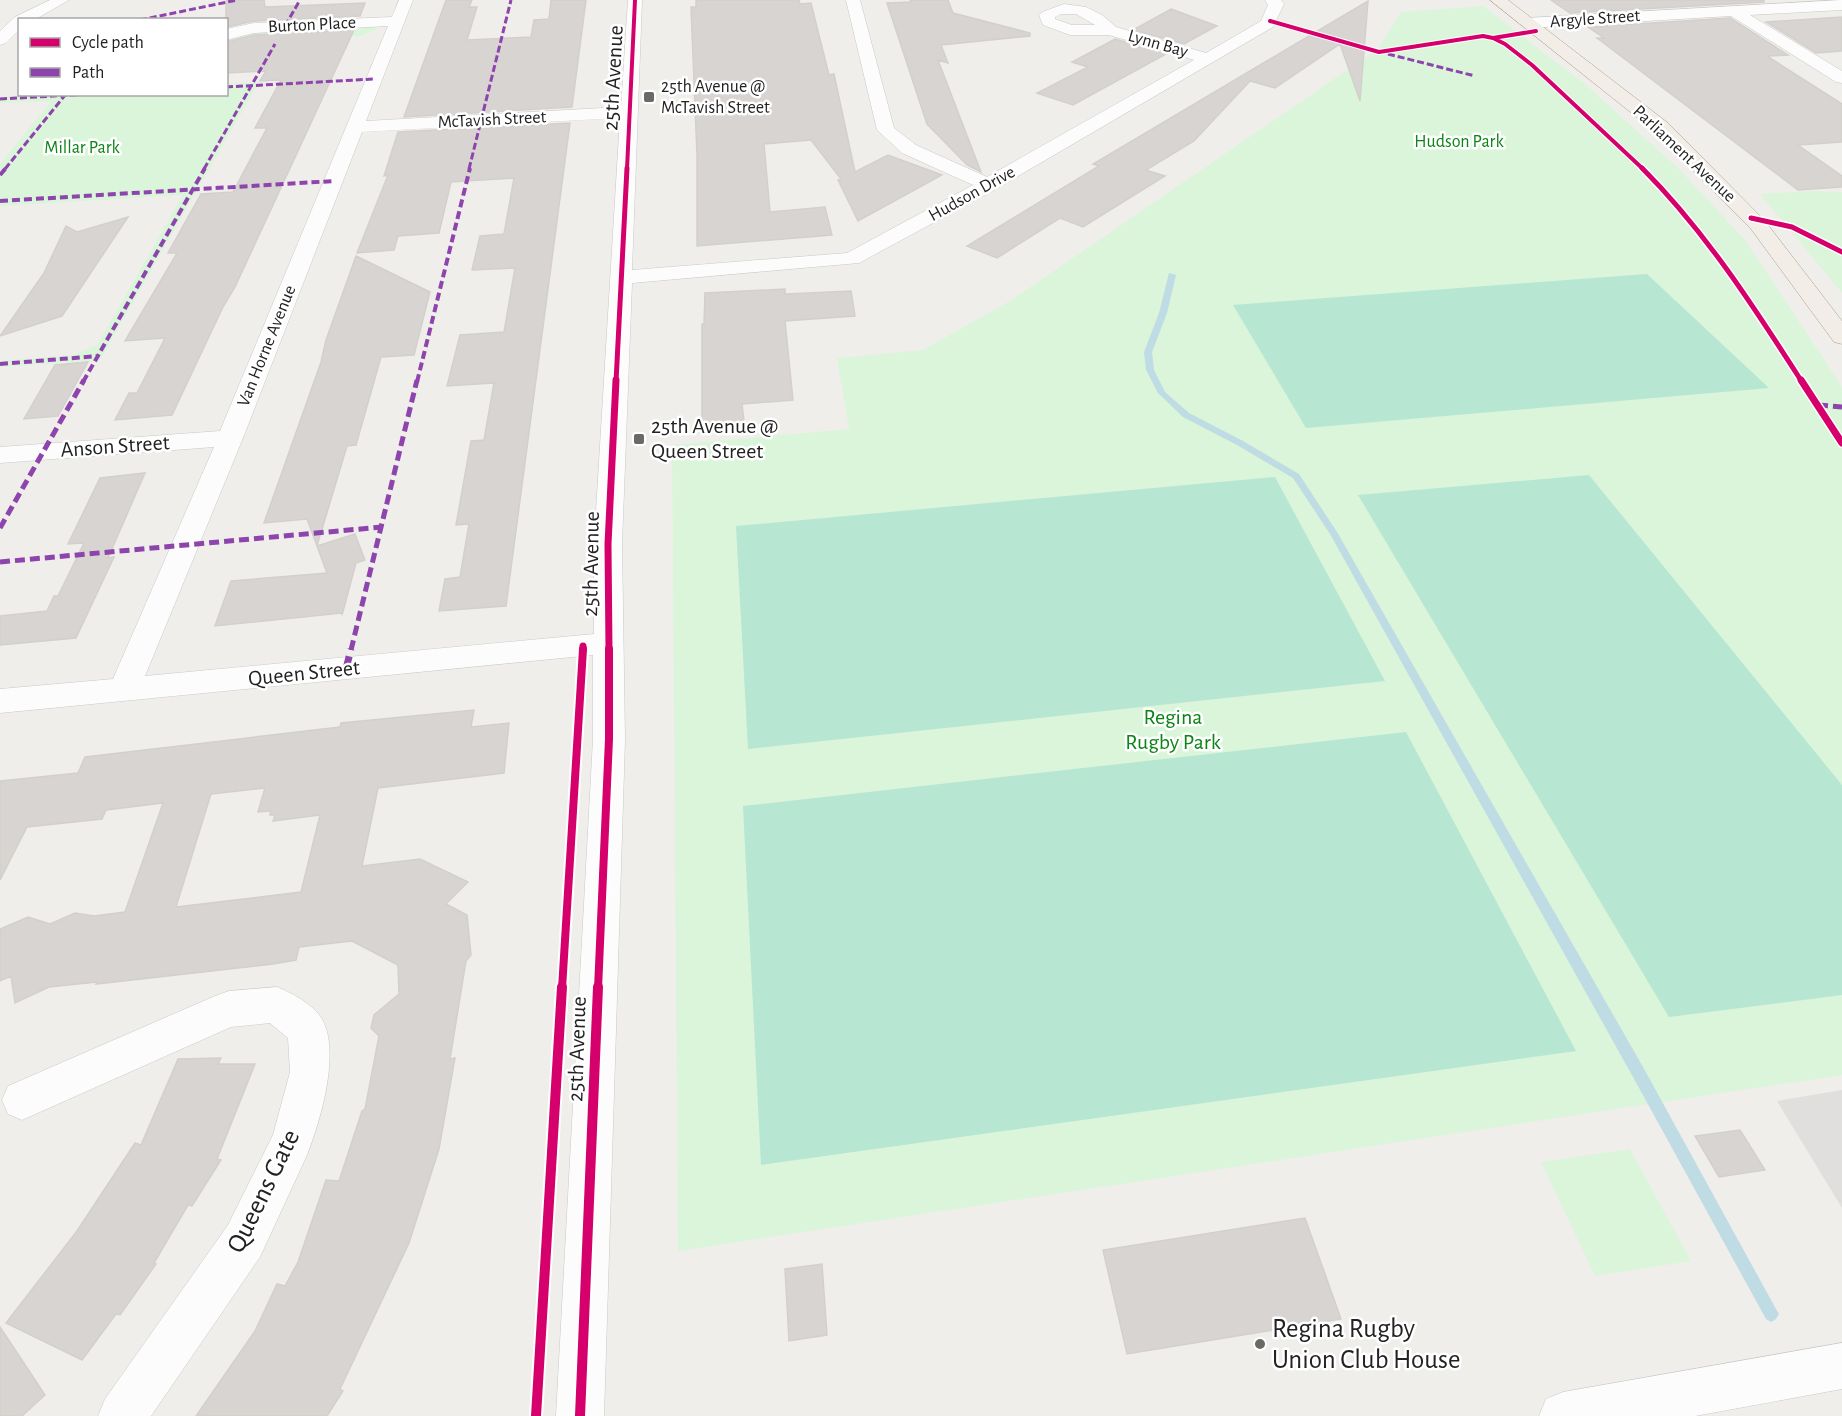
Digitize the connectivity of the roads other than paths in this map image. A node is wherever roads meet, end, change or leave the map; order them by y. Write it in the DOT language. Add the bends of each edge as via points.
graph roads {
  1 [pos="62,0"];
  2 [pos="635,0"];
  3 [pos="854,0"];
  4 [pos="1272,0"];
  5 [pos="1498,0"];
  6 [pos="1632,0"];
  7 [pos="1842,4"];
  8 [pos="1732,10"];
  9 [pos="1655,15"];
  10 [pos="24,18"];
  11 [pos="398,20"];
  12 [pos="18,22"];
  13 [pos="1527,23"];
  14 [pos="1110,30"];
  15 [pos="228,34"];
  16 [pos="367,39"];
  17 [pos="0,40"];
  18 [pos="286,44"];
  19 [pos="240,46"];
  20 [pos="1206,58"];
  21 [pos="1842,78"];
  22 [pos="629,112"];
  23 [pos="356,127"];
  24 [pos="989,184"];
  25 [pos="621,277"];
  26 [pos="1842,337"];
  27 [pos="230,438"];
  28 [pos="0,455"];
  29 [pos="609,643"];
  30 [pos="124,690"];
  31 [pos="0,701"];
  32 [pos="22,1100"];
  33 [pos="1842,1366"];
  34 [pos="122,1416"];
  35 [pos="580,1416"];
  36 [pos="1563,1416"];
  1 -- 10 [label="street"];
  2 -- 22 [label="street, 25th Avenue"];
  3 -- 24 [label="street" via="886,130 909,149"];
  4 -- 20 [label="street, Hudson Drive" via="1276,4 1268,24"];
  5 -- 13 [label="main road, Parliament Avenue"];
  6 -- 9 [label="street"];
  7 -- 8 [label="street, Argyle Street"];
  8 -- 9 [label="street, Argyle Street"];
  8 -- 21 [label="street"];
  9 -- 13 [label="street, Argyle Street"];
  11 -- 15 [label="street, Burton Place" via="254,28"];
  11 -- 16 [label="street, Burton Place"];
  11 -- 23 [label="street, Van Horne Avenue"];
  12 -- 17 [label="street"];
  13 -- 26 [label="main road, Parliament Avenue" via="1661,127 1758,225"];
  14 -- 20 [label="street, Lynn Bay"];
  18 -- 19 [label="street, Burton Place"];
  20 -- 24 [label="street, Hudson Drive"];
  22 -- 23 [label="street, McTavish Street"];
  22 -- 25 [label="street, 25th Avenue"];
  23 -- 27 [label="street, Van Horne Avenue"];
  24 -- 25 [label="street, Hudson Drive" via="852,259"];
  25 -- 29 [label="street, 25th Avenue" via="608,544"];
  27 -- 28 [label="street, Anson Street"];
  27 -- 30 [label="street, Van Horne Avenue"];
  29 -- 30 [label="street, Queen Street"];
  29 -- 35 [label="street, 25th Avenue" via="609,739"];
  30 -- 31 [label="street, Queen Street"];
  32 -- 34 [label="street, Queens Gate" via="229,1009 277,1005 307,1030 309,1072 292,1140 254,1221"];
  33 -- 36 [label="street"];
}
